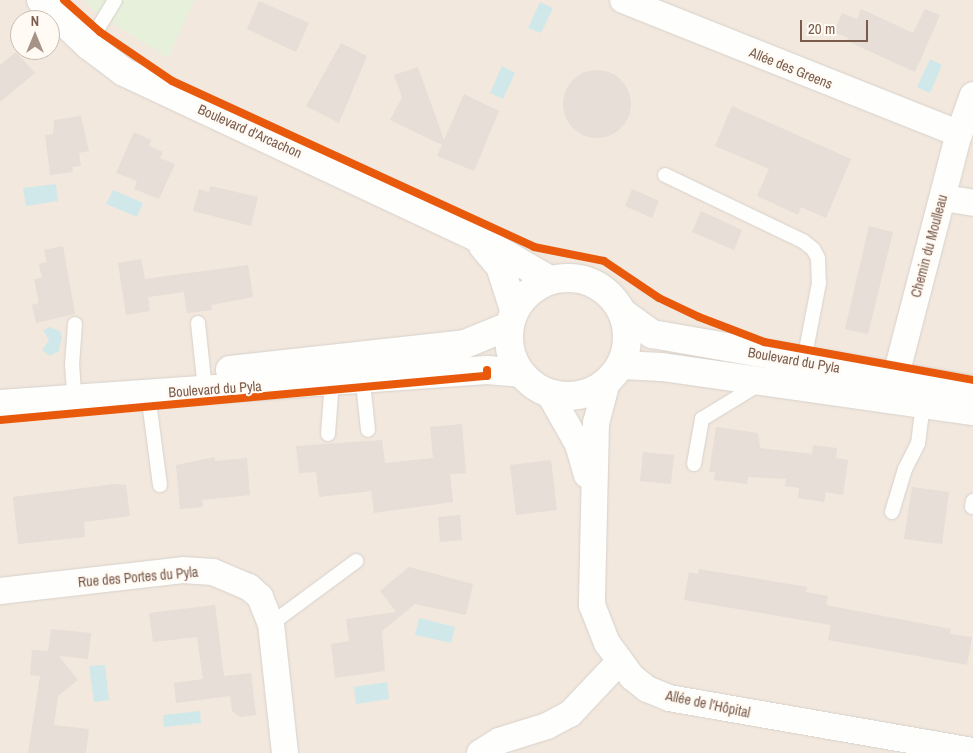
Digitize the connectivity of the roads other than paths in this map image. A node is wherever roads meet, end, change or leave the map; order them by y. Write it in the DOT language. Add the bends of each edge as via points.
graph roads {
  1 [pos="41,0"];
  2 [pos="115,0"];
  3 [pos="623,0"];
  4 [pos="88,45"];
  5 [pos="973,95"];
  6 [pos="959,134"];
  7 [pos="665,175"];
  8 [pos="943,198"];
  9 [pos="973,203"];
  10 [pos="476,237"];
  11 [pos="550,280"];
  12 [pos="623,313"];
  13 [pos="512,318"];
  14 [pos="198,322"];
  15 [pos="75,324"];
  16 [pos="362,367"];
  17 [pos="614,373"];
  18 [pos="520,374"];
  19 [pos="801,374"];
  20 [pos="332,381"];
  21 [pos="763,381"];
  22 [pos="204,382"];
  23 [pos="892,388"];
  24 [pos="973,390"];
  25 [pos="74,392"];
  26 [pos="148,394"];
  27 [pos="549,394"];
  28 [pos="0,404"];
  29 [pos="923,404"];
  30 [pos="973,411"];
  31 [pos="368,430"];
  32 [pos="328,434"];
  33 [pos="694,464"];
  34 [pos="160,485"];
  35 [pos="593,501"];
  36 [pos="892,512"];
  37 [pos="356,561"];
  38 [pos="0,591"];
  39 [pos="271,624"];
  40 [pos="620,661"];
  41 [pos="973,752"];
  42 [pos="285,753"];
  43 [pos="480,753"];
  1 -- 4 [label="main road, Boulevard d'Arcachon"];
  2 -- 4 [label="lane"];
  3 -- 6 [label="street, Allée des Greens"];
  4 -- 10 [label="main road, Boulevard d'Arcachon" via="124,72 165,94 249,129"];
  5 -- 6 [label="street, Chemin du Moulleau"];
  6 -- 8 [label="street, Chemin du Moulleau"];
  7 -- 19 [label="lane" via="803,241 812,249 818,258 819,282"];
  8 -- 9 [label="street"];
  8 -- 23 [label="street, Chemin du Moulleau"];
  10 -- 11 [label="main road, Boulevard d'Arcachon"];
  10 -- 13 [label="main road, Boulevard d'Arcachon" via="500,266"];
  11 -- 12 [label="main road" via="567,277 600,287"];
  11 -- 13 [label="main road" via="536,286"];
  12 -- 17 [label="main road" via="628,339"];
  12 -- 19 [label="main road, Boulevard du Pyla" via="652,334"];
  13 -- 16 [label="main road, Boulevard du Pyla" via="465,344"];
  13 -- 18 [label="main road" via="509,349"];
  14 -- 22 [label="lane"];
  15 -- 25 [label="lane"];
  16 -- 18 [label="main road, Boulevard du Pyla" via="494,370"];
  16 -- 20 [label="main road, Boulevard du Pyla"];
  16 -- 22 [label="main road, Boulevard du Pyla"];
  16 -- 31 [label="lane"];
  17 -- 21 [label="main road, Boulevard du Pyla" via="662,367"];
  17 -- 27 [label="main road" via="589,393"];
  17 -- 35 [label="street, Allée de l’Hôpital" via="596,423"];
  18 -- 27 [label="main road"];
  19 -- 21 [label="main road, Boulevard du Pyla"];
  19 -- 23 [label="main road, Boulevard du Pyla"];
  20 -- 22 [label="main road, Boulevard du Pyla"];
  20 -- 32 [label="lane"];
  21 -- 33 [label="lane" via="702,419"];
  22 -- 25 [label="main road, Boulevard du Pyla"];
  22 -- 26 [label="main road, Boulevard du Pyla"];
  23 -- 24 [label="main road, Boulevard du Pyla"];
  23 -- 29 [label="main road, Boulevard du Pyla"];
  25 -- 28 [label="main road, Boulevard du Pyla"];
  26 -- 28 [label="main road, Boulevard du Pyla"];
  26 -- 34 [label="lane"];
  27 -- 35 [label="street, Allée de l’Hôpital" via="578,444"];
  29 -- 30 [label="main road, Boulevard du Pyla"];
  29 -- 36 [label="lane" via="918,444 905,469"];
  35 -- 40 [label="street, Allée de l’Hôpital" via="592,605 607,643"];
  37 -- 39 [label="lane"];
  38 -- 39 [label="street, Rue des Portes du Pyla" via="202,570 224,575 260,596"];
  39 -- 42 [label="street, Rue des Portes du Pyla"];
  40 -- 41 [label="street, Allée de l’Hôpital" via="647,689 669,698"];
  40 -- 43 [label="street" via="570,714 499,742"];
}
